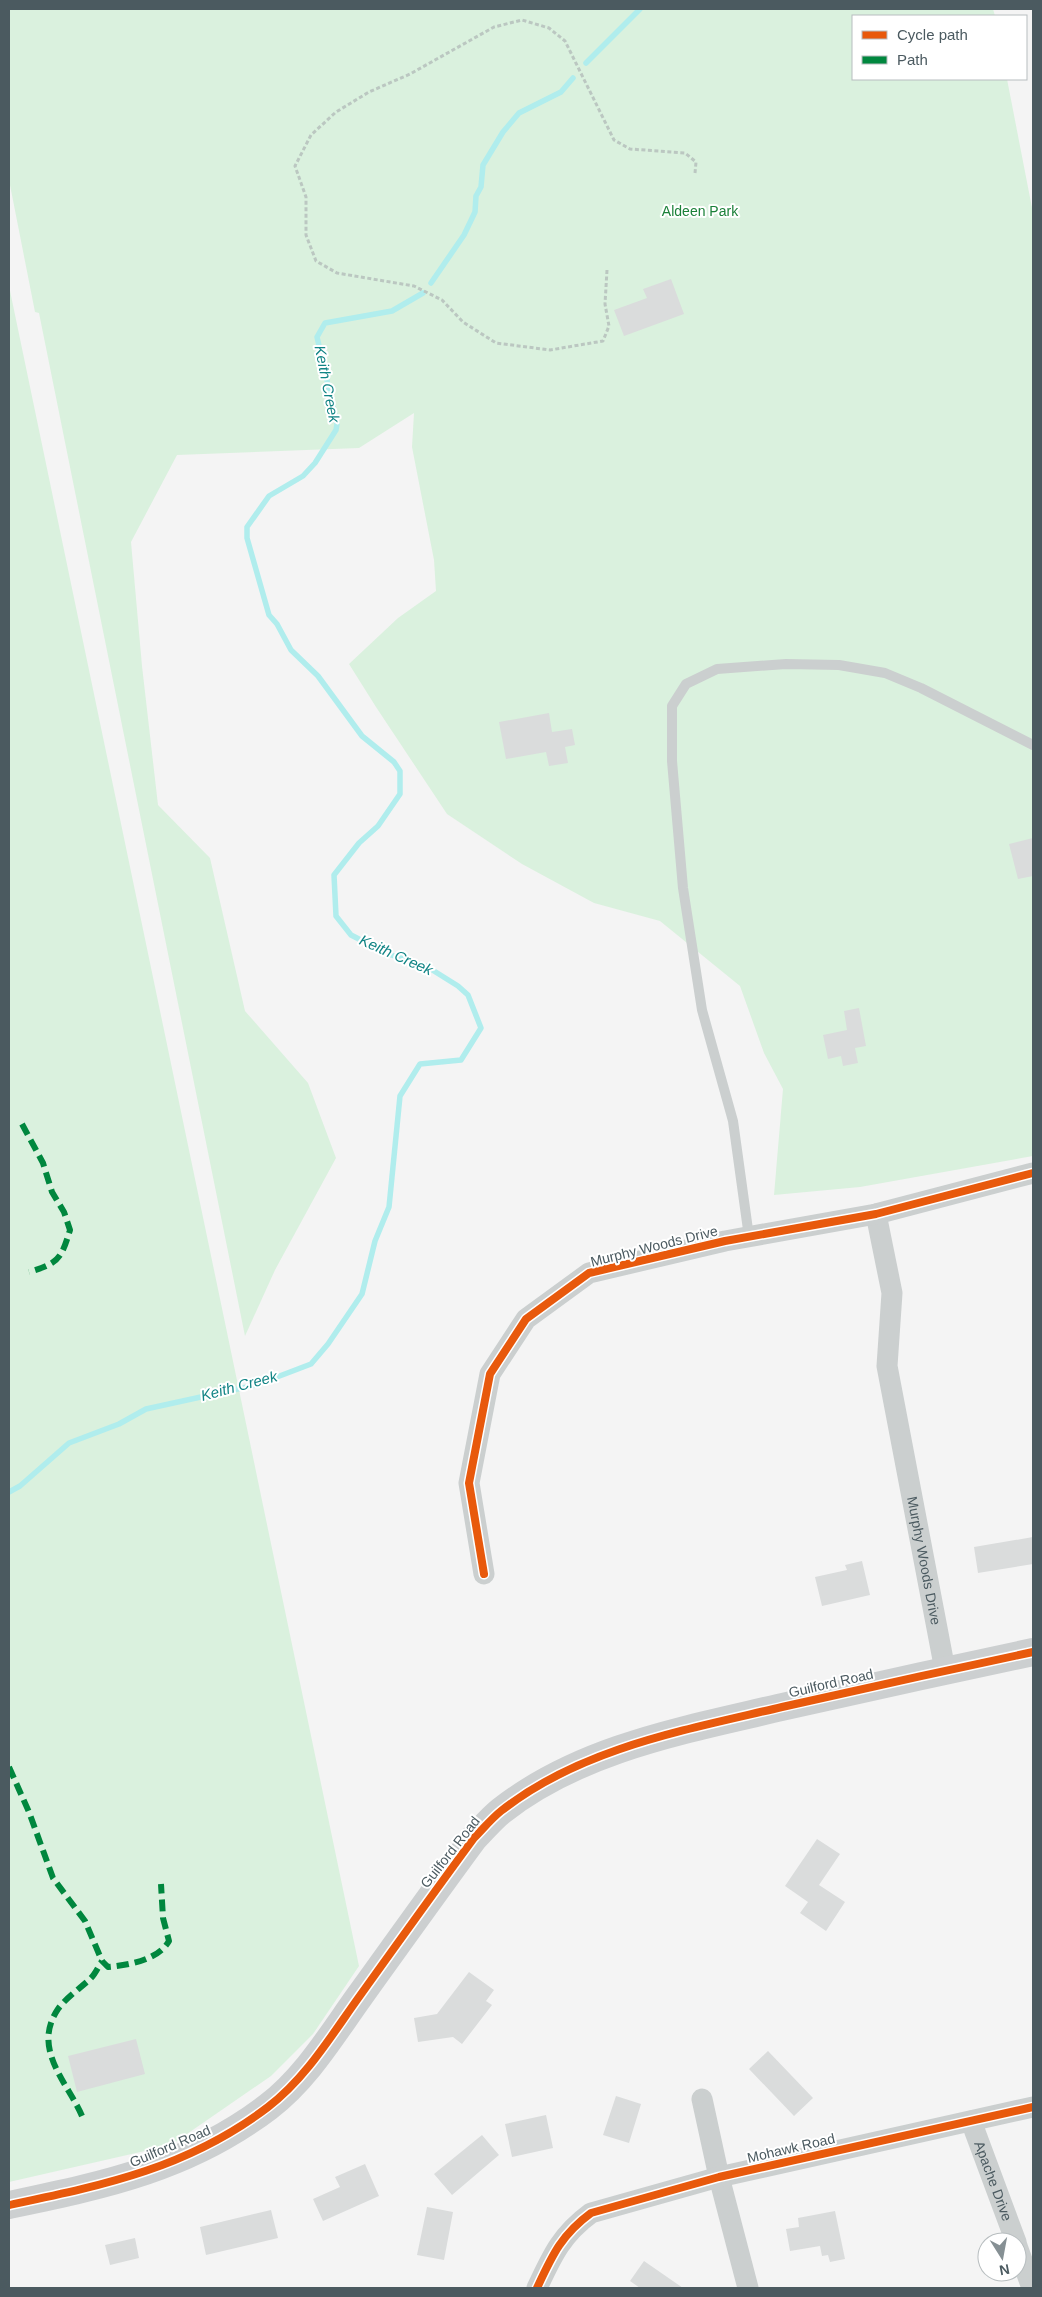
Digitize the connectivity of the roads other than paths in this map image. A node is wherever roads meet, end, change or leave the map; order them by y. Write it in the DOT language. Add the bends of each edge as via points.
graph roads {
  1 [pos="1033,745"];
  2 [pos="1033,1173"];
  3 [pos="876,1214"];
  4 [pos="749,1237"];
  5 [pos="484,1574"];
  6 [pos="1033,1652"];
  7 [pos="945,1670"];
  8 [pos="702,2099"];
  9 [pos="1033,2107"];
  10 [pos="971,2121"];
  11 [pos="719,2177"];
  12 [pos="9,2205"];
  13 [pos="1012,2232"];
  14 [pos="1027,2274"];
  15 [pos="537,2288"];
  16 [pos="748,2288"];
  17 [pos="1032,2288"];
  1 -- 4 [label="lane" via="885,673 839,665 786,664 717,669 686,684 672,706 672,761 684,897 702,1010 733,1121"];
  2 -- 3 [label="street, Murphy Woods Drive"];
  3 -- 4 [label="street, Murphy Woods Drive"];
  3 -- 7 [label="street, Murphy Woods Drive" via="892,1294 886,1366"];
  4 -- 5 [label="street, Murphy Woods Drive" via="589,1273 526,1319 490,1374 469,1483"];
  6 -- 7 [label="street, Guilford Road"];
  7 -- 12 [label="street, Guilford Road" via="648,1740 583,1761 534,1787 500,1812 474,1838 306,2072 268,2107 220,2139 177,2160 86,2189"];
  8 -- 11 [label="street"];
  9 -- 10 [label="street, Mohawk Road"];
  10 -- 11 [label="street, Mohawk Road"];
  10 -- 13 [label="street, Apache Drive"];
  11 -- 15 [label="street, Mohawk Road" via="591,2213 564,2237"];
  11 -- 16 [label="street"];
  14 -- 17 [label="street"];
}
